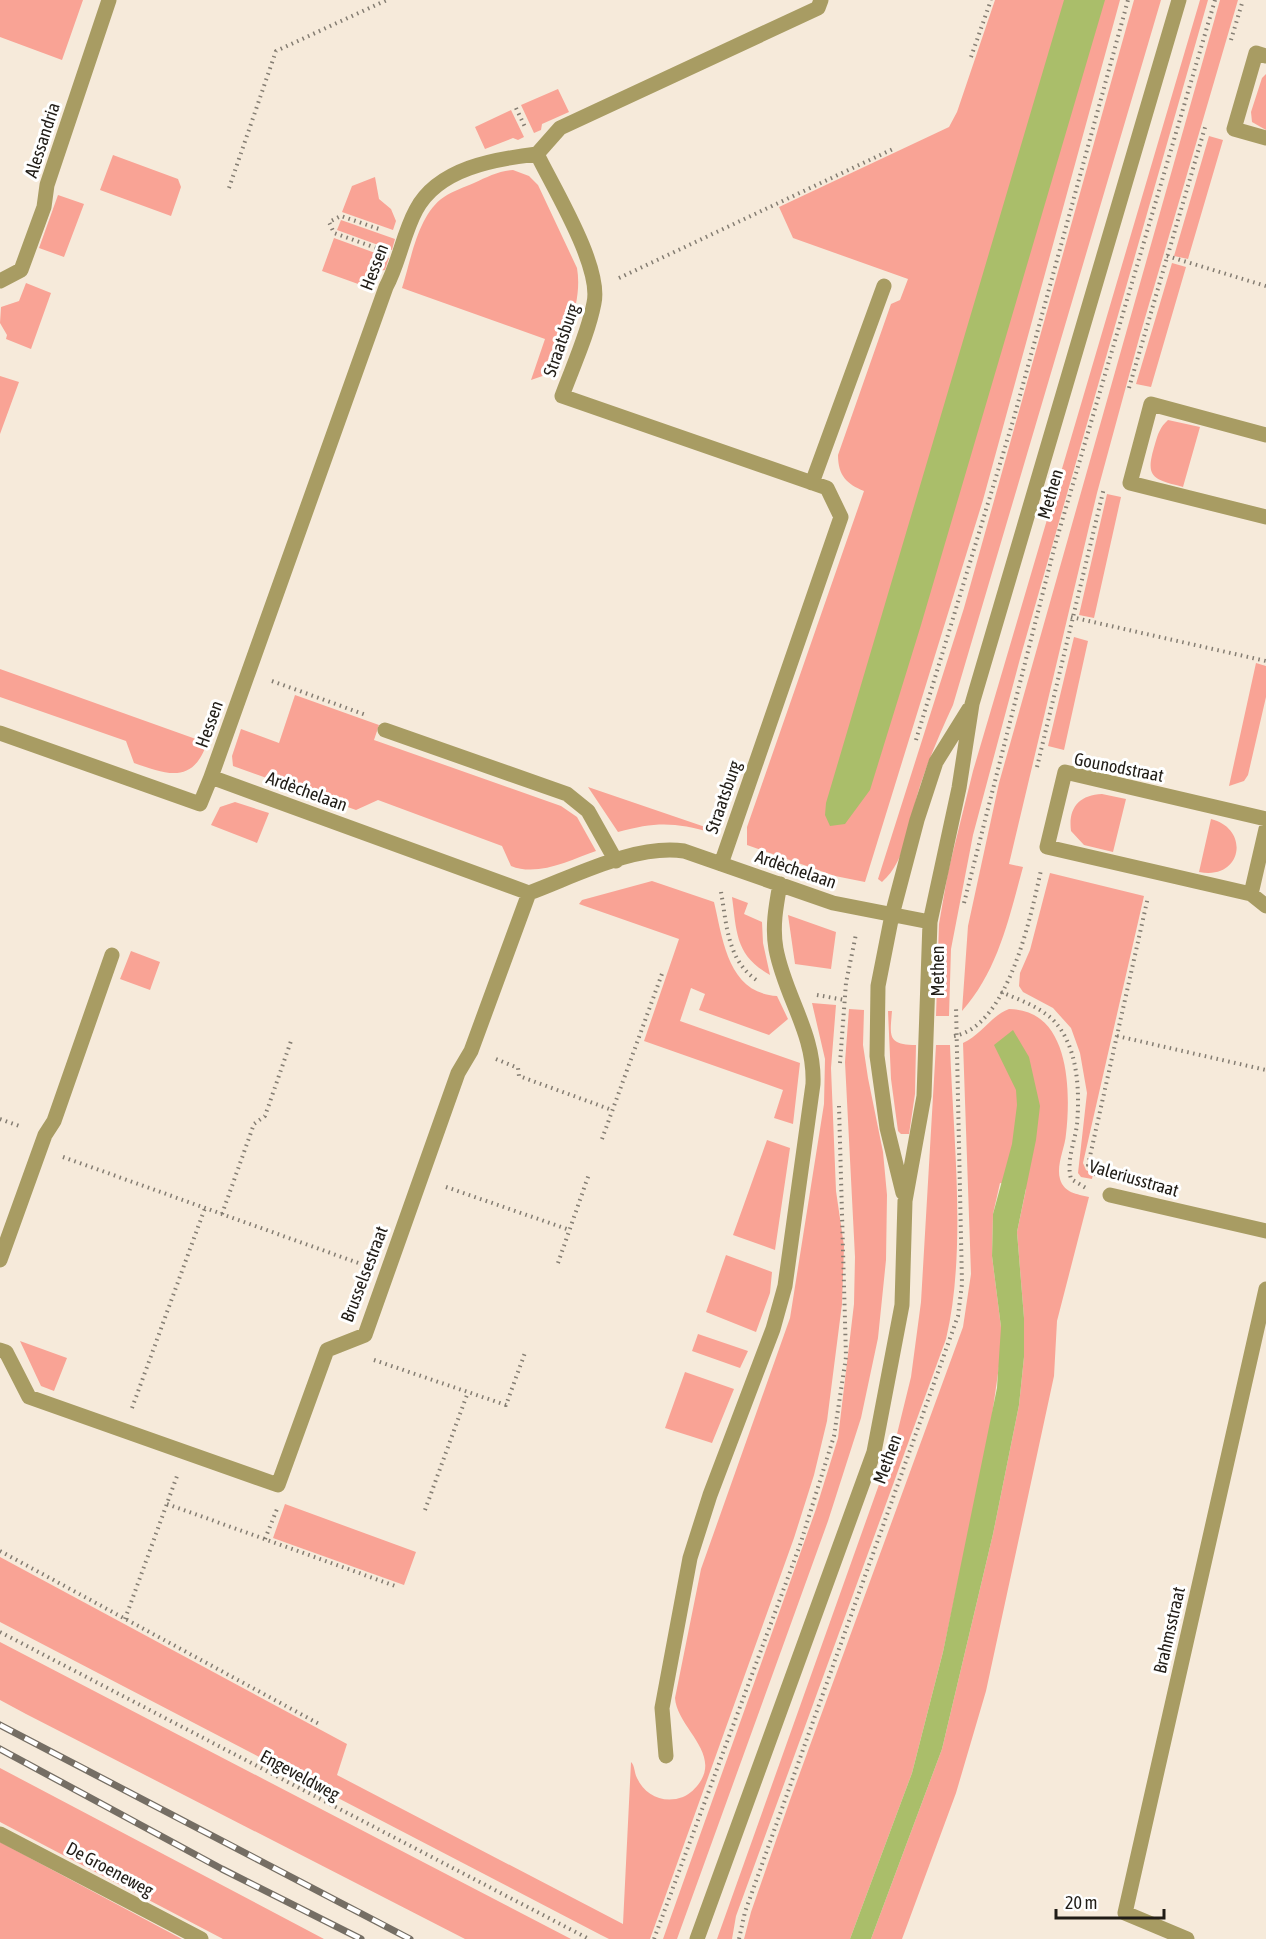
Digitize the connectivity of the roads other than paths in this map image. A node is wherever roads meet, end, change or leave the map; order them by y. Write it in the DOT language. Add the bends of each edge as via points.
graph roads {
  1 [pos="110,0"];
  2 [pos="821,0"];
  3 [pos="1179,0"];
  4 [pos="1266,56"];
  5 [pos="1266,138"];
  6 [pos="537,154"];
  7 [pos="0,279"];
  8 [pos="884,286"];
  9 [pos="1266,435"];
  10 [pos="813,483"];
  11 [pos="1266,517"];
  12 [pos="972,704"];
  13 [pos="385,730"];
  14 [pos="0,733"];
  15 [pos="211,777"];
  16 [pos="1266,819"];
  17 [pos="1266,829"];
  18 [pos="616,861"];
  19 [pos="721,864"];
  20 [pos="780,884"];
  21 [pos="529,893"];
  22 [pos="1251,894"];
  23 [pos="1266,906"];
  24 [pos="892,915"];
  25 [pos="930,922"];
  26 [pos="112,955"];
  27 [pos="1110,1195"];
  28 [pos="905,1201"];
  29 [pos="1266,1231"];
  30 [pos="0,1260"];
  31 [pos="1266,1289"];
  32 [pos="0,1350"];
  33 [pos="666,1756"];
  34 [pos="0,1834"];
  35 [pos="201,1939"];
  36 [pos="697,1939"];
  37 [pos="1187,1939"];
  1 -- 7 [label="street, Alessandria" via="21,270"];
  2 -- 6 [label="street" via="818,9 560,128"];
  3 -- 12 [label="street, Methen"];
  4 -- 5 [label="street" via="1256,53 1234,129"];
  6 -- 10 [label="street, Straatsburg" via="588,259 595,282 594,303 562,396"];
  6 -- 15 [label="street, Hessen" via="492,159 443,181 416,210"];
  8 -- 10 [label="street"];
  9 -- 11 [label="street" via="1151,404 1130,483"];
  10 -- 19 [label="street, Straatsburg" via="827,488 841,517"];
  12 -- 24 [label="street, Methen" via="936,762"];
  12 -- 25 [label="street, Methen" via="959,788"];
  13 -- 18 [label="street" via="567,794 588,811"];
  14 -- 15 [label="street" via="200,804"];
  15 -- 21 [label="street, Ardèchelaan"];
  16 -- 22 [label="street, Gounodstraat" via="1065,772 1047,846"];
  17 -- 22 [label="street"];
  18 -- 19 [label="street, Ardèchelaan" via="656,849 670,849"];
  18 -- 21 [label="street, Ardèchelaan"];
  19 -- 20 [label="street, Ardèchelaan"];
  20 -- 24 [label="street, Ardèchelaan" via="833,903"];
  20 -- 33 [label="street" via="774,917 776,949 810,1042 813,1084 785,1286 690,1558 662,1708"];
  21 -- 32 [label="street, Brusselsestraat" via="471,1051 458,1074 364,1335 327,1350 278,1485 29,1397 6,1352"];
  22 -- 23 [label="street"];
  24 -- 25 [label="street, Ardèchelaan"];
  24 -- 28 [label="street, Methen" via="876,1001 877,1056 887,1128"];
  25 -- 28 [label="street, Methen" via="924,1096"];
  26 -- 30 [label="street"];
  27 -- 29 [label="street, Valeriusstraat"];
  28 -- 36 [label="street, Methen" via="902,1305 874,1452"];
  31 -- 37 [label="street, Brahmsstraat" via="1125,1913"];
  34 -- 35 [label="street, De Groeneweg"];
}
